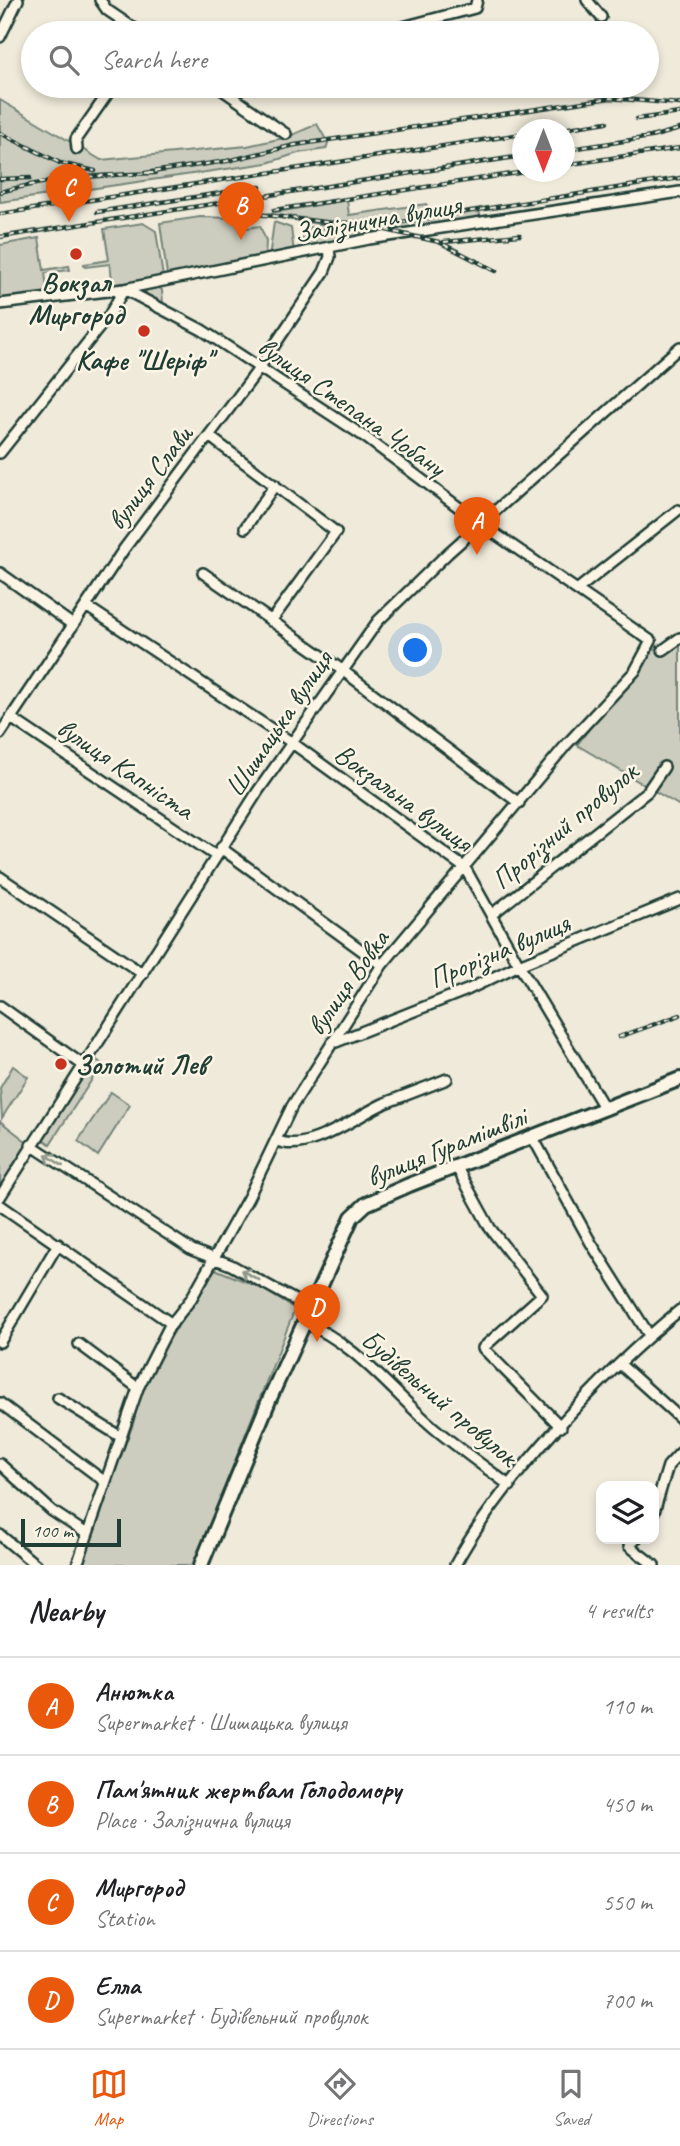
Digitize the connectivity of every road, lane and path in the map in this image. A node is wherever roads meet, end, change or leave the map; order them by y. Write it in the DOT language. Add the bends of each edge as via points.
graph roads {
  1 [pos="18,0"];
  2 [pos="102,0"];
  3 [pos="477,0"];
  4 [pos="587,0"];
  5 [pos="601,17"];
  6 [pos="123,21"];
  7 [pos="426,21"];
  8 [pos="0,37"];
  9 [pos="105,98"];
  10 [pos="234,98"];
  11 [pos="286,134"];
  12 [pos="77,149"];
  13 [pos="680,192"];
  14 [pos="328,247"];
  15 [pos="124,289"];
  16 [pos="0,304"];
  17 [pos="680,347"];
  18 [pos="259,368"];
  19 [pos="209,436"];
  20 [pos="0,453"];
  21 [pos="275,485"];
  22 [pos="678,510"];
  23 [pos="481,524"];
  24 [pos="245,528"];
  25 [pos="0,573"];
  26 [pos="203,573"];
  27 [pos="578,589"];
  28 [pos="86,606"];
  29 [pos="271,621"];
  30 [pos="73,625"];
  31 [pos="680,638"];
  32 [pos="651,641"];
  33 [pos="663,650"];
  34 [pos="342,670"];
  35 [pos="11,718"];
  36 [pos="0,734"];
  37 [pos="291,742"];
  38 [pos="664,767"];
  39 [pos="519,803"];
  40 [pos="219,852"];
  41 [pos="465,868"];
  42 [pos="0,877"];
  43 [pos="680,899"];
  44 [pos="491,915"];
  45 [pos="382,965"];
  46 [pos="519,965"];
  47 [pos="143,974"];
  48 [pos="0,1006"];
  49 [pos="336,1042"];
  50 [pos="83,1065"];
  51 [pos="447,1079"];
  52 [pos="680,1079"];
  53 [pos="605,1109"];
  54 [pos="532,1136"];
  55 [pos="278,1141"];
  56 [pos="32,1145"];
  57 [pos="456,1166"];
  58 [pos="0,1203"];
  59 [pos="58,1244"];
  60 [pos="214,1259"];
  61 [pos="309,1308"];
  62 [pos="680,1310"];
  63 [pos="303,1322"];
  64 [pos="172,1324"];
  65 [pos="649,1335"];
  66 [pos="0,1342"];
  67 [pos="79,1344"];
  68 [pos="621,1364"];
  69 [pos="138,1388"];
  70 [pos="58,1398"];
  71 [pos="0,1403"];
  72 [pos="680,1418"];
  73 [pos="561,1427"];
  74 [pos="121,1437"];
  75 [pos="680,1453"];
  76 [pos="0,1464"];
  77 [pos="104,1481"];
  78 [pos="510,1486"];
  79 [pos="659,1496"];
  80 [pos="87,1534"];
  81 [pos="0,1535"];
  82 [pos="631,1544"];
  83 [pos="36,1565"];
  84 [pos="77,1565"];
  85 [pos="201,1565"];
  86 [pos="455,1565"];
  87 [pos="654,1565"];
  1 -- 8 [label="street"];
  2 -- 6 [label="street" via="107,10"];
  3 -- 7 [label="street" via="475,8"];
  4 -- 5 [label="street"];
  9 -- 12 [label="street" via="76,139"];
  10 -- 11 [label="street"];
  13 -- 14 [label="street, Залізнична вулиця"];
  14 -- 15 [label="street, Залізнична вулиця"];
  14 -- 18 [label="street, вулиця Слави" via="330,257 324,272"];
  15 -- 16 [label="street, Залізнична вулиця"];
  15 -- 18 [label="street, вулиця Степана Чобану" via="202,330"];
  15 -- 20 [label="street" via="110,314"];
  17 -- 23 [label="street, Шишацька вулиця"];
  18 -- 19 [label="street, вулиця Слави"];
  18 -- 23 [label="street, вулиця Степана Чобану" via="365,437"];
  19 -- 21 [label="street"];
  19 -- 28 [label="street, вулиця Слави"];
  21 -- 24 [label="street"];
  21 -- 29 [label="street" via="336,535"];
  22 -- 27 [label="street"];
  23 -- 27 [label="street, вулиця Степана Чобану"];
  23 -- 34 [label="street, Шишацька вулиця" via="401,597"];
  25 -- 30 [label="street"];
  26 -- 29 [label="street"];
  27 -- 32 [label="street, вулиця Степана Чобану"];
  28 -- 30 [label="street, вулиця Слави"];
  28 -- 37 [label="street, Вокзальна вулиця"];
  29 -- 34 [label="street"];
  30 -- 35 [label="street, вулиця Слави"];
  31 -- 33 [label="street"];
  32 -- 39 [label="street, вулиця Вовка" via="636,669"];
  34 -- 37 [label="street, Шишацька вулиця"];
  34 -- 39 [label="street"];
  35 -- 36 [label="street, вулиця Слави"];
  35 -- 40 [label="street, вулиця Капніста"];
  37 -- 40 [label="street, Шишацька вулиця"];
  37 -- 41 [label="street, Вокзальна вулиця"];
  38 -- 44 [label="street, Прорізний провулок" via="647,792"];
  39 -- 41 [label="street, вулиця Вовка"];
  40 -- 45 [label="street, вулиця Капніста"];
  40 -- 47 [label="street, Шишацька вулиця"];
  41 -- 44 [label="street, Вокзальна вулиця"];
  41 -- 45 [label="street, вулиця Вовка"];
  42 -- 47 [label="street"];
  43 -- 46 [label="street, Прорізна вулиця"];
  44 -- 46 [label="street, Вокзальна вулиця"];
  45 -- 49 [label="street, вулиця Вовка"];
  46 -- 49 [label="street, Прорізна вулиця"];
  46 -- 53 [label="street, Вокзальна вулиця"];
  47 -- 50 [label="street, Шишацька вулиця"];
  48 -- 50 [label="street"];
  49 -- 55 [label="street, вулиця Вовка" via="292,1106"];
  50 -- 56 [label="street, Шишацька вулиця"];
  51 -- 55 [label="street" via="382,1104 323,1136"];
  52 -- 53 [label="main road, вулиця Гурамішвілі"];
  53 -- 54 [label="main road, вулиця Гурамішвілі"];
  54 -- 57 [label="main road, вулиця Гурамішвілі"];
  54 -- 65 [label="street"];
  55 -- 60 [label="street, вулиця Вовка"];
  56 -- 58 [label="street, Шишацька вулиця"];
  60 -- 56 [label="street, one-way" via="192,1250"];
  57 -- 61 [label="main road, вулиця Гурамішвілі" via="359,1210 342,1232"];
  57 -- 73 [label="street" via="490,1228 542,1295 484,1348"];
  58 -- 59 [label="street"];
  59 -- 64 [label="street"];
  59 -- 66 [label="street"];
  61 -- 60 [label="street, one-way"];
  60 -- 64 [label="street, вулиця Вовка"];
  61 -- 63 [label="main road, вулиця Гурамішвілі"];
  62 -- 65 [label="street"];
  63 -- 78 [label="street, Будівельний провулок" via="358,1356 433,1427"];
  63 -- 85 [label="main road, вулиця Гурамішвілі"];
  64 -- 69 [label="street, вулиця Вовка"];
  65 -- 68 [label="street"];
  67 -- 69 [label="street"];
  68 -- 72 [label="street"];
  68 -- 73 [label="street"];
  69 -- 74 [label="street, вулиця Вовка"];
  70 -- 74 [label="street"];
  71 -- 77 [label="street"];
  73 -- 78 [label="street"];
  74 -- 77 [label="street, вулиця Вовка"];
  75 -- 79 [label="street" via="668,1466"];
  76 -- 80 [label="street" via="52,1511"];
  77 -- 80 [label="street, вулиця Вовка"];
  78 -- 86 [label="street"];
  80 -- 84 [label="street, вулиця Вовка"];
  81 -- 83 [label="street"];
  82 -- 87 [label="street"];
}
